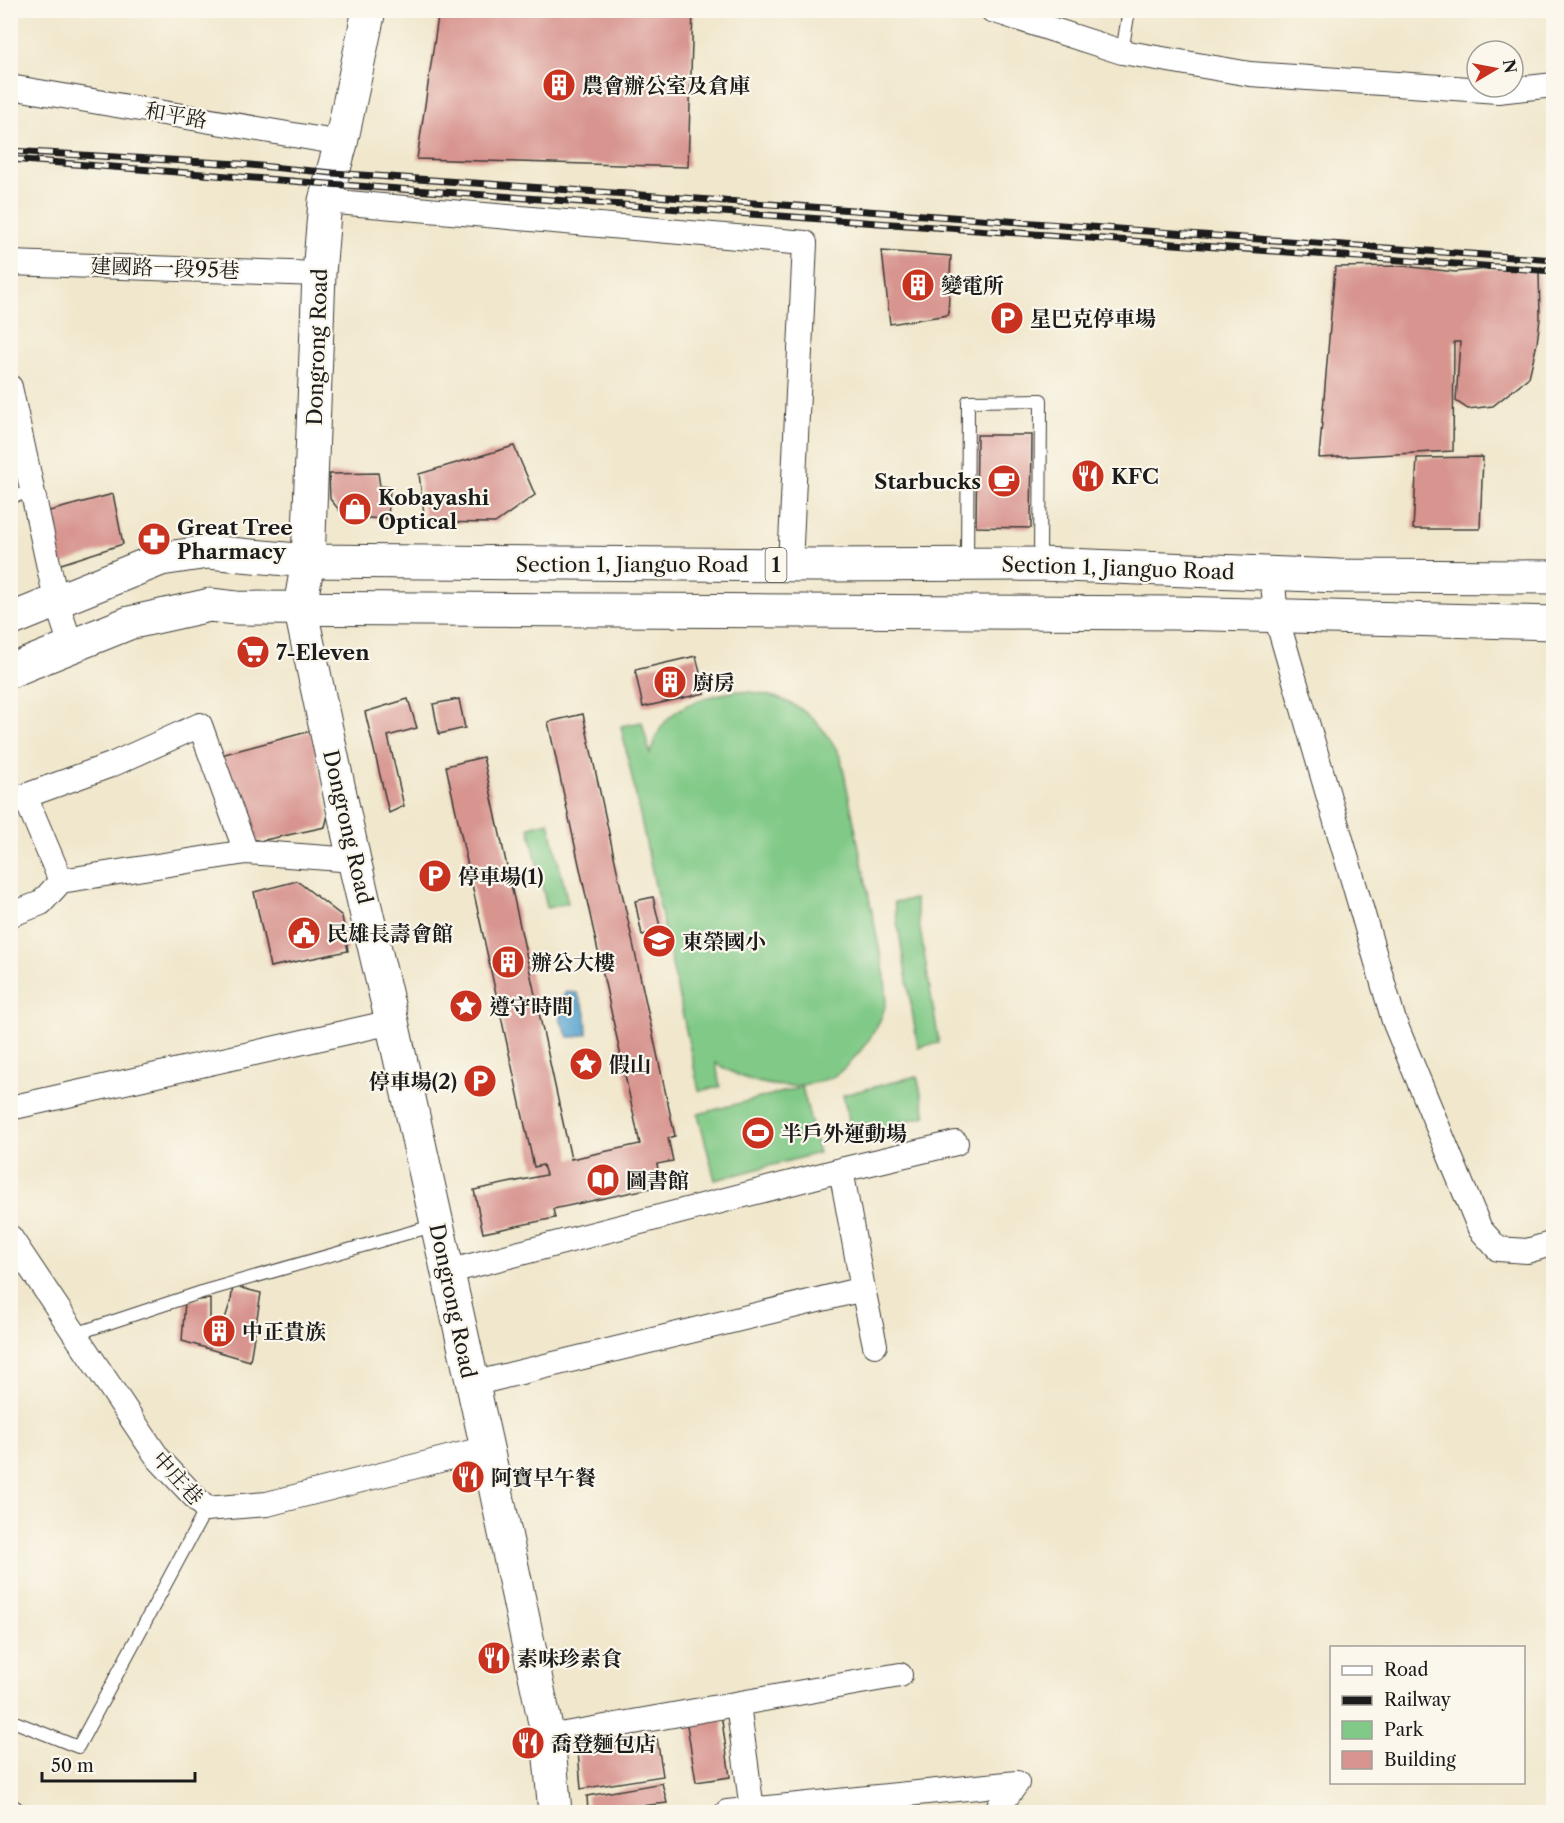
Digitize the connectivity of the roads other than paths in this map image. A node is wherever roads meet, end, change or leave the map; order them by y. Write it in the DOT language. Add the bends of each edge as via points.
graph roads {
  1 [pos="369,10"];
  2 [pos="992,10"];
  3 [pos="1129,10"];
  4 [pos="1122,52"];
  5 [pos="1554,85"];
  6 [pos="10,87"];
  7 [pos="341,143"];
  8 [pos="325,201"];
  9 [pos="10,263"];
  10 [pos="319,274"];
  11 [pos="10,387"];
  12 [pos="22,494"];
  13 [pos="308,561"];
  14 [pos="967,564"];
  15 [pos="1040,564"];
  16 [pos="789,565"];
  17 [pos="1272,573"];
  18 [pos="1554,577"];
  19 [pos="56,600"];
  20 [pos="300,607"];
  21 [pos="1276,616"];
  22 [pos="10,620"];
  23 [pos="1554,623"];
  24 [pos="71,646"];
  25 [pos="10,671"];
  26 [pos="246,852"];
  27 [pos="354,860"];
  28 [pos="61,881"];
  29 [pos="10,915"];
  30 [pos="392,1022"];
  31 [pos="10,1108"];
  32 [pos="956,1143"];
  33 [pos="841,1170"];
  34 [pos="437,1225"];
  35 [pos="10,1237"];
  36 [pos="1554,1243"];
  37 [pos="447,1272"];
  38 [pos="862,1289"];
  39 [pos="75,1334"];
  40 [pos="875,1345"];
  41 [pos="472,1384"];
  42 [pos="487,1448"];
  43 [pos="206,1509"];
  44 [pos="900,1675"];
  45 [pos="738,1704"];
  46 [pos="10,1720"];
  47 [pos="548,1737"];
  48 [pos="752,1810"];
  49 [pos="555,1812"];
  50 [pos="727,1812"];
  51 [pos="995,1812"];
  1 -- 7 [label="main road, Dongrong Road"];
  2 -- 4 [label="street"];
  3 -- 4 [label="lane"];
  4 -- 5 [label="street" via="1262,75 1498,91"];
  6 -- 7 [label="street, 和平路"];
  7 -- 8 [label="main road, Dongrong Road"];
  8 -- 10 [label="main road, Dongrong Road"];
  8 -- 16 [label="street" via="805,243"];
  9 -- 10 [label="street, 建國路一段95巷"];
  10 -- 13 [label="main road, Dongrong Road"];
  11 -- 12 [label="street"];
  12 -- 19 [label="street"];
  13 -- 16 [label="main road, Section 1, Jianguo Road / 1"];
  13 -- 19 [label="main road, Section 1, Jianguo Road / 1" via="208,552 161,559"];
  13 -- 20 [label="main road, Dongrong Road"];
  14 -- 15 [label="main road, Section 1, Jianguo Road / 1"];
  14 -- 15 [label="lane" via="968,401 1041,400"];
  14 -- 16 [label="main road, Section 1, Jianguo Road / 1"];
  15 -- 17 [label="main road, Section 1, Jianguo Road / 1"];
  17 -- 18 [label="main road, Section 1, Jianguo Road / 1"];
  17 -- 21 [label="street"];
  19 -- 22 [label="main road, Section 1, Jianguo Road / 1"];
  19 -- 24 [label="street"];
  20 -- 21 [label="main road, Section 1, Jianguo Road / 1"];
  20 -- 24 [label="main road, Section 1, Jianguo Road / 1" via="210,605 129,623"];
  20 -- 27 [label="main road, Dongrong Road"];
  21 -- 23 [label="main road, Section 1, Jianguo Road / 1"];
  21 -- 36 [label="street" via="1394,1021 1480,1229 1498,1249 1527,1251"];
  24 -- 25 [label="main road, Section 1, Jianguo Road / 1"];
  26 -- 27 [label="street"];
  26 -- 28 [label="street"];
  26 -- 28 [label="street" via="200,725 111,765 25,796"];
  27 -- 30 [label="main road, Dongrong Road"];
  28 -- 29 [label="street" via="41,903"];
  30 -- 31 [label="street"];
  30 -- 34 [label="main road, Dongrong Road"];
  32 -- 33 [label="street"];
  33 -- 37 [label="street"];
  33 -- 38 [label="street"];
  34 -- 37 [label="main road, Dongrong Road"];
  34 -- 39 [label="lane" via="208,1290"];
  35 -- 39 [label="street, 中庄巷"];
  37 -- 41 [label="main road, Dongrong Road"];
  38 -- 40 [label="street"];
  38 -- 41 [label="street"];
  39 -- 43 [label="street, 中庄巷" via="158,1458"];
  41 -- 42 [label="main road, Dongrong Road"];
  42 -- 43 [label="street, 中庄巷" via="267,1504"];
  42 -- 47 [label="main road, Dongrong Road"];
  43 -- 46 [label="lane" via="78,1747"];
  44 -- 45 [label="street"];
  45 -- 47 [label="street"];
  45 -- 48 [label="street"];
  47 -- 49 [label="main road, Dongrong Road"];
  48 -- 50 [label="street"];
  48 -- 51 [label="street" via="1017,1783"];
}
